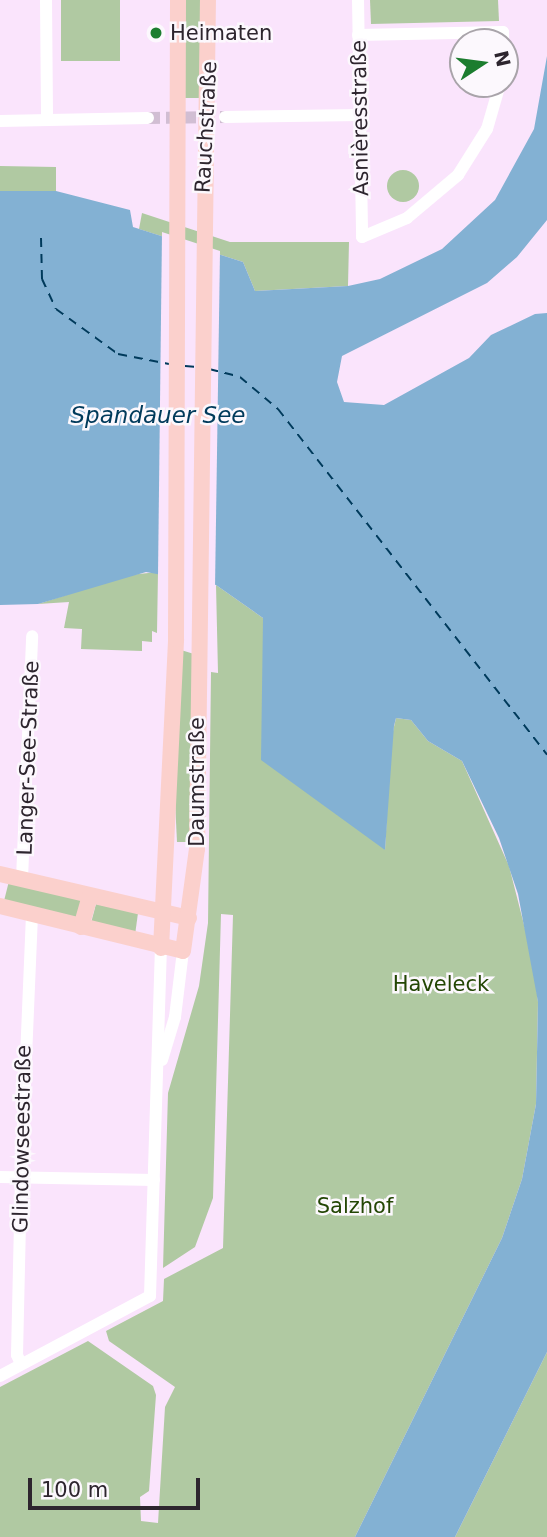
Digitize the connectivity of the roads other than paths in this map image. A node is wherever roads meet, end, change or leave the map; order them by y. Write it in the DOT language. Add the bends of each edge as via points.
graph roads {
  1 [pos="46,0"];
  2 [pos="178,0"];
  3 [pos="208,0"];
  4 [pos="358,0"];
  5 [pos="358,35"];
  6 [pos="449,36"];
  7 [pos="496,98"];
  8 [pos="361,115"];
  9 [pos="225,117"];
  10 [pos="148,118"];
  11 [pos="47,120"];
  12 [pos="0,121"];
  13 [pos="32,636"];
  14 [pos="176,639"];
  15 [pos="197,644"];
  16 [pos="0,873"];
  17 [pos="22,879"];
  18 [pos="90,895"];
  19 [pos="0,906"];
  20 [pos="164,912"];
  21 [pos="32,914"];
  22 [pos="189,918"];
  23 [pos="81,927"];
  24 [pos="161,948"];
  25 [pos="183,951"];
  26 [pos="156,1082"];
  27 [pos="0,1177"];
  28 [pos="21,1177"];
  29 [pos="154,1180"];
  30 [pos="21,1364"];
  31 [pos="0,1376"];
  1 -- 11 [label="street"];
  2 -- 14 [label="main road, Rauchstraße" via="181,207"];
  3 -- 15 [label="main road, Rauchstraße"];
  4 -- 5 [label="street, Asnièresstraße"];
  5 -- 6 [label="street"];
  5 -- 8 [label="street, Asnièresstraße"];
  7 -- 8 [label="street, Asnièresstraße" via="487,129 451,183 407,218 362,237"];
  8 -- 9 [label="street"];
  10 -- 11 [label="street"];
  11 -- 12 [label="street"];
  13 -- 17 [label="street, Langer-See-Straße"];
  14 -- 20 [label="main road, Daumstraße"];
  15 -- 22 [label="main road, Daumstraße" via="197,849"];
  16 -- 17 [label="main road"];
  17 -- 18 [label="main road"];
  18 -- 20 [label="main road"];
  18 -- 23 [label="main road"];
  19 -- 21 [label="main road"];
  20 -- 22 [label="main road"];
  20 -- 24 [label="main road, Daumstraße"];
  21 -- 23 [label="main road"];
  21 -- 28 [label="street, Glindowseestraße"];
  22 -- 25 [label="main road, Daumstraße"];
  23 -- 24 [label="main road"];
  24 -- 25 [label="main road"];
  24 -- 26 [label="street"];
  25 -- 26 [label="street" via="175,1017"];
  26 -- 29 [label="street"];
  27 -- 28 [label="street"];
  28 -- 29 [label="street"];
  28 -- 30 [label="street, Glindowseestraße" via="17,1355"];
  29 -- 30 [label="street" via="150,1296"];
  30 -- 31 [label="street"];
}
